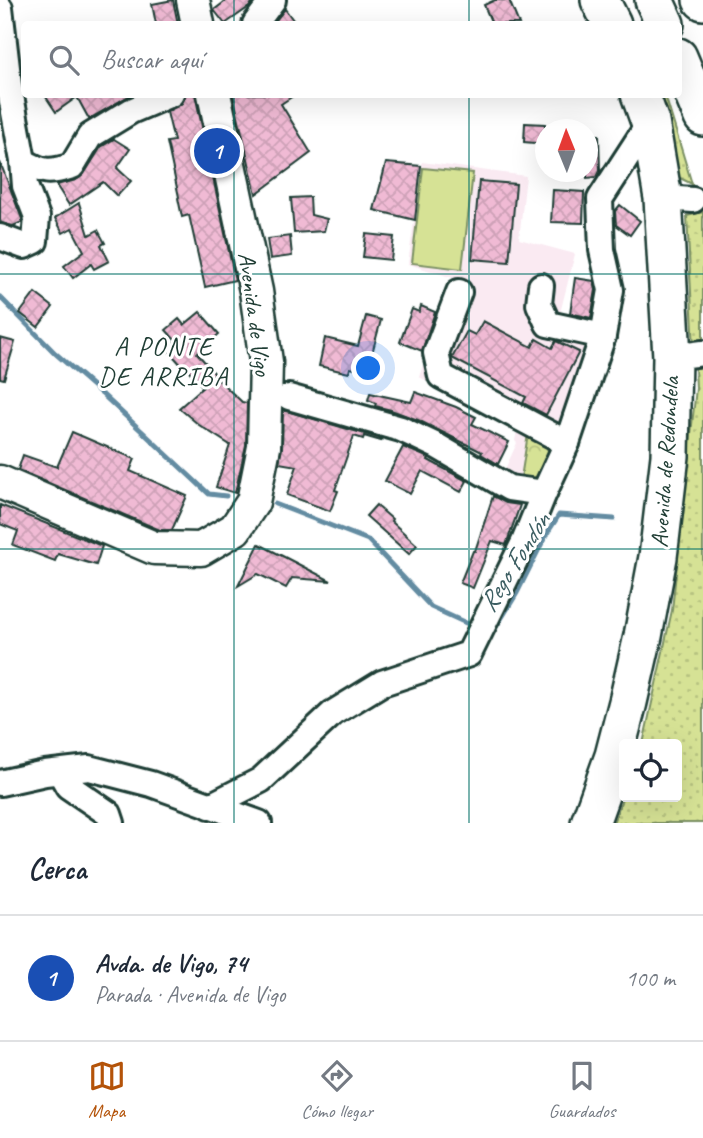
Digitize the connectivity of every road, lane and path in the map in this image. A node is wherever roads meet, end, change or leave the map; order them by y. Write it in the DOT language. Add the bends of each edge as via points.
graph roads {
  1 [pos="193,0"];
  2 [pos="272,0"];
  3 [pos="600,0"];
  4 [pos="654,0"];
  5 [pos="0,8"];
  6 [pos="197,21"];
  7 [pos="257,21"];
  8 [pos="610,21"];
  9 [pos="664,21"];
  10 [pos="682,67"];
  11 [pos="162,98"];
  12 [pos="215,98"];
  13 [pos="645,108"];
  14 [pos="703,117"];
  15 [pos="23,161"];
  16 [pos="0,237"];
  17 [pos="541,286"];
  18 [pos="459,292"];
  19 [pos="603,336"];
  20 [pos="687,355"];
  21 [pos="289,397"];
  22 [pos="567,443"];
  23 [pos="0,482"];
  24 [pos="544,493"];
  25 [pos="60,772"];
  26 [pos="0,783"];
  27 [pos="210,806"];
  28 [pos="111,823"];
  29 [pos="259,823"];
  30 [pos="590,823"];
  1 -- 6 [label="main road"];
  2 -- 7 [label="street"];
  3 -- 8 [label="highway"];
  4 -- 9 [label="highway"];
  5 -- 15 [label="street"];
  10 -- 14 [label="highway"];
  11 -- 15 [label="street" via="90,136 72,166 53,172"];
  12 -- 23 [label="main road, Avenida de Vigo" via="266,362 264,447 253,502 235,529 201,549 154,548"];
  13 -- 19 [label="street" via="600,199 611,290"];
  13 -- 20 [label="highway, Avenida de Redondela" via="678,199"];
  15 -- 16 [label="street" via="25,186 37,217 35,241 24,246"];
  17 -- 19 [label="street" via="539,304 548,324"];
  18 -- 22 [label="street" via="436,353 441,376"];
  19 -- 22 [label="street"];
  20 -- 30 [label="highway, Avenida de Redondela" via="658,557 628,702"];
  21 -- 24 [label="street" via="401,429 509,488"];
  22 -- 24 [label="street"];
  24 -- 27 [label="street" via="469,654 382,683 333,713 261,780"];
  25 -- 26 [label="street"];
  25 -- 27 [label="street" via="89,768"];
  25 -- 28 [label="street" via="68,786 109,814"];
  27 -- 29 [label="street"];
}
